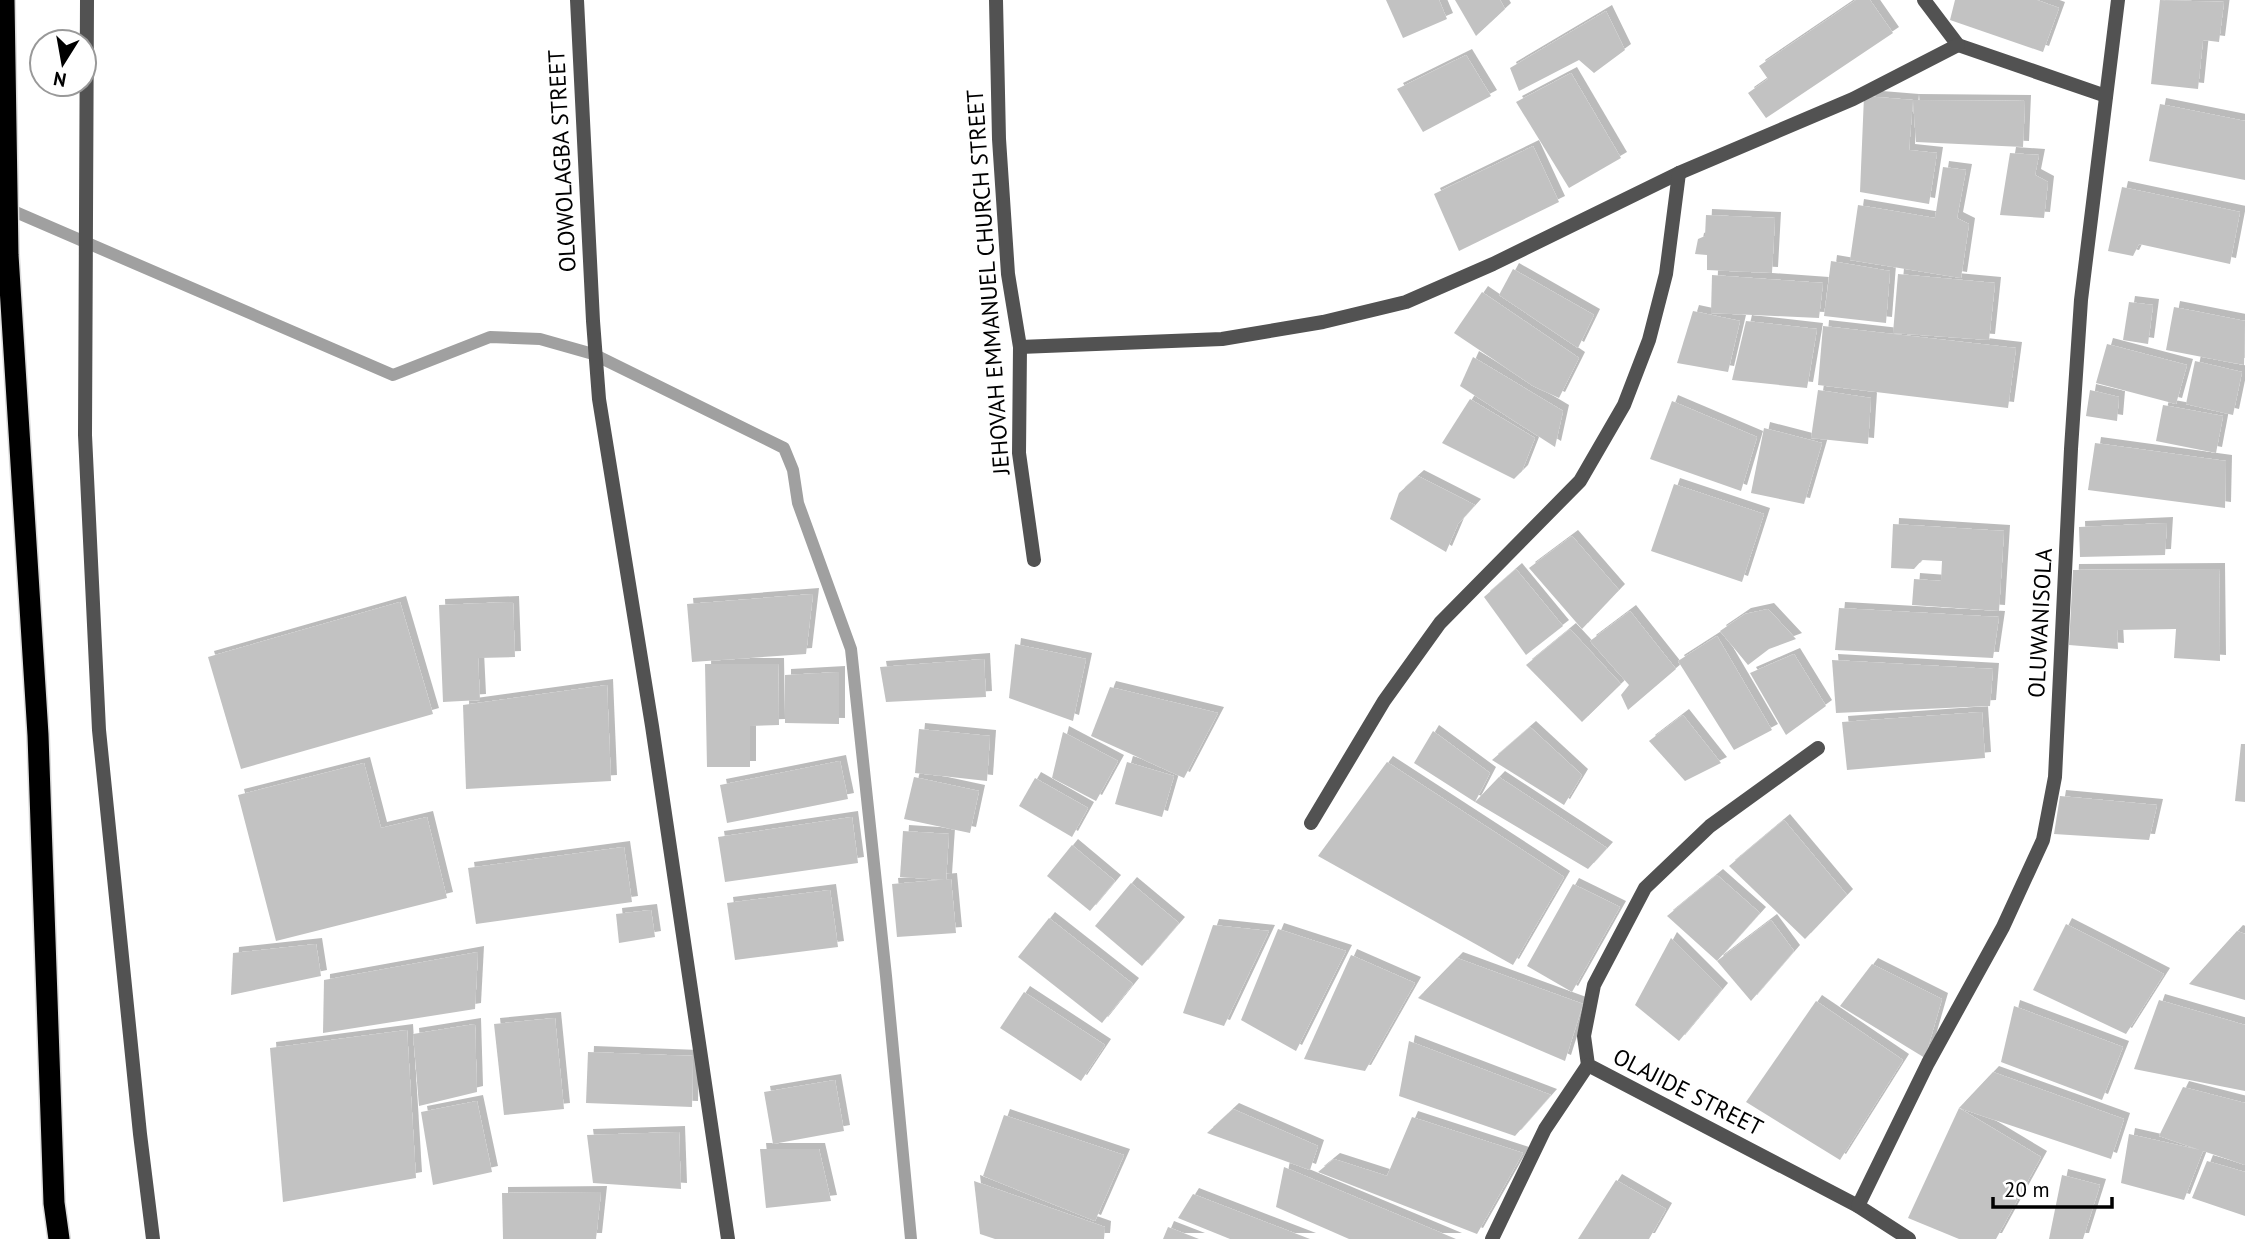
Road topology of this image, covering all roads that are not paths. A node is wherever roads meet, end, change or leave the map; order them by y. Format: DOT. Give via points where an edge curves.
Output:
graph roads {
  1 [pos="4,0"];
  2 [pos="87,0"];
  3 [pos="577,0"];
  4 [pos="996,0"];
  5 [pos="1924,0"];
  6 [pos="2118,0"];
  7 [pos="1958,44"];
  8 [pos="2106,96"];
  9 [pos="1679,173"];
  10 [pos="1020,347"];
  11 [pos="1034,560"];
  12 [pos="1818,748"];
  13 [pos="1311,823"];
  14 [pos="1588,1065"];
  15 [pos="1858,1206"];
  16 [pos="59,1239"];
  17 [pos="153,1239"];
  18 [pos="728,1239"];
  19 [pos="1492,1239"];
  20 [pos="1909,1239"];
  1 -- 16 [label="highway" via="8,255 37,722"];
  2 -- 17 [label="street" via="85,435 99,730"];
  3 -- 18 [label="street, OLOWOLAGBA STREET" via="599,399"];
  4 -- 10 [label="street, JEHOVAH EMMANUEL CHURCH STREET" via="1008,274"];
  5 -- 7 [label="street"];
  6 -- 8 [label="street, OLUWANISOLA"];
  7 -- 8 [label="street"];
  7 -- 9 [label="street" via="1853,99"];
  8 -- 15 [label="street, OLUWANISOLA" via="2081,300 2055,777 2043,840 2003,927 1928,1063"];
  9 -- 10 [label="street" via="1406,302 1222,339"];
  9 -- 13 [label="street" via="1665,274 1624,405 1580,481 1440,623 1384,701"];
  10 -- 11 [label="street, JEHOVAH EMMANUEL CHURCH STREET" via="1019,453"];
  12 -- 14 [label="street, OLAJIDE STREET" via="1710,826 1645,888 1594,985 1584,1036"];
  14 -- 15 [label="street, OLAJIDE STREET"];
  14 -- 19 [label="street" via="1545,1129"];
  15 -- 20 [label="street, OLAJIDE STREET"];
}
